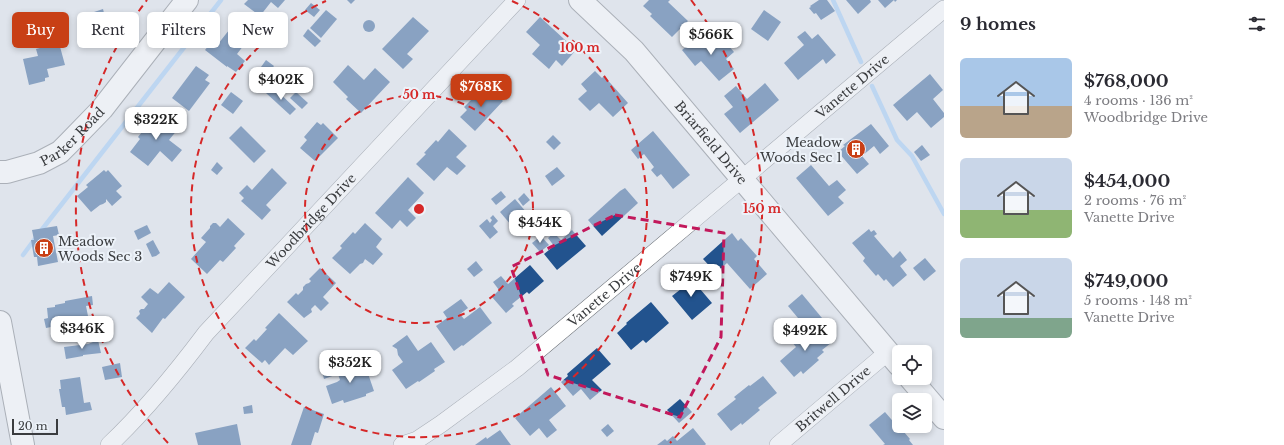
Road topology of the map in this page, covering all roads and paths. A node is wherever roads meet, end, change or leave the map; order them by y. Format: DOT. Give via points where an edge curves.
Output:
graph roads {
  1 [pos="187,0"];
  2 [pos="517,0"];
  3 [pos="580,0"];
  4 [pos="944,9"];
  5 [pos="0,172"];
  6 [pos="742,179"];
  7 [pos="0,322"];
  8 [pos="892,356"];
  9 [pos="892,360"];
  10 [pos="916,385"];
  11 [pos="944,418"];
  12 [pos="23,445"];
  13 [pos="108,445"];
  14 [pos="402,445"];
  15 [pos="778,445"];
  1 -- 5 [label="street, Parker Road" via="102,109 60,152 39,163"];
  2 -- 13 [label="street, Woodbridge Drive" via="211,327 167,384"];
  3 -- 6 [label="street, Briarfield Drive" via="634,51"];
  4 -- 6 [label="street, Vanette Drive"];
  6 -- 8 [label="street, Briarfield Drive"];
  6 -- 14 [label="street, Vanette Drive" via="517,368 442,424 417,440"];
  7 -- 12 [label="street"];
  9 -- 15 [label="street, Britwell Drive"];
  10 -- 11 [label="street"];
}
